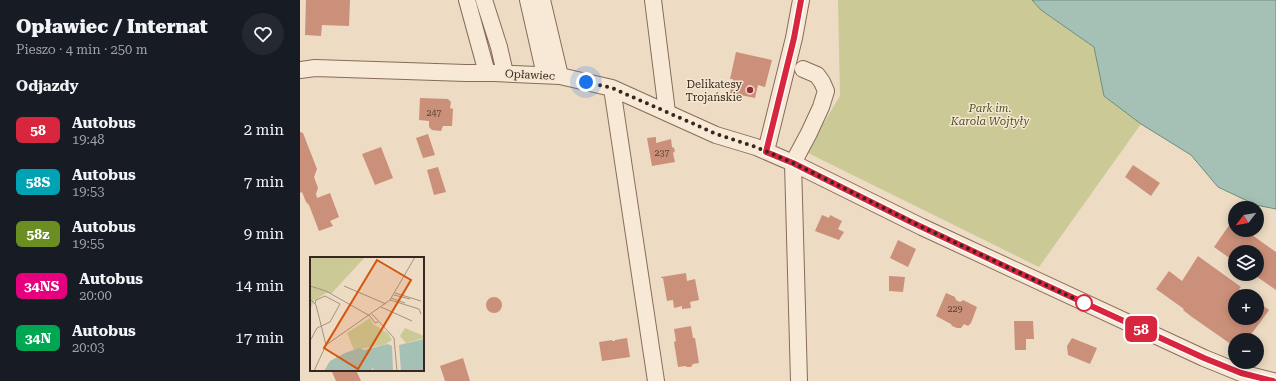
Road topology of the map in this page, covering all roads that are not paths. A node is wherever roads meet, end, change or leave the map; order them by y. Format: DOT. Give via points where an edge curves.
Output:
graph roads {
  1 [pos="467,0"];
  2 [pos="484,0"];
  3 [pos="528,0"];
  4 [pos="542,0"];
  5 [pos="653,0"];
  6 [pos="801,0"];
  7 [pos="803,69"];
  8 [pos="300,70"];
  9 [pos="487,73"];
  10 [pos="505,73"];
  11 [pos="552,75"];
  12 [pos="612,88"];
  13 [pos="667,112"];
  14 [pos="766,152"];
  15 [pos="793,163"];
  16 [pos="1237,377"];
  17 [pos="656,381"];
  18 [pos="799,381"];
  19 [pos="1273,381"];
  1 -- 9 [label="street"];
  2 -- 10 [label="street"];
  3 -- 11 [label="street"];
  4 -- 11 [label="street"];
  5 -- 13 [label="street"];
  6 -- 14 [label="street"];
  7 -- 15 [label="street" via="816,75 826,91 812,127"];
  8 -- 9 [label="street, Opławiec" via="315,68"];
  9 -- 10 [label="street, Opławiec"];
  10 -- 11 [label="street, Opławiec"];
  11 -- 12 [label="street, Opławiec"];
  12 -- 13 [label="street, Opławiec"];
  12 -- 17 [label="street"];
  13 -- 14 [label="street, Opławiec" via="716,134"];
  14 -- 15 [label="street, Opławiec"];
  15 -- 16 [label="street, Opławiec" via="909,221 1204,358"];
  15 -- 18 [label="street"];
  16 -- 19 [label="street, Opławiec"];
}
